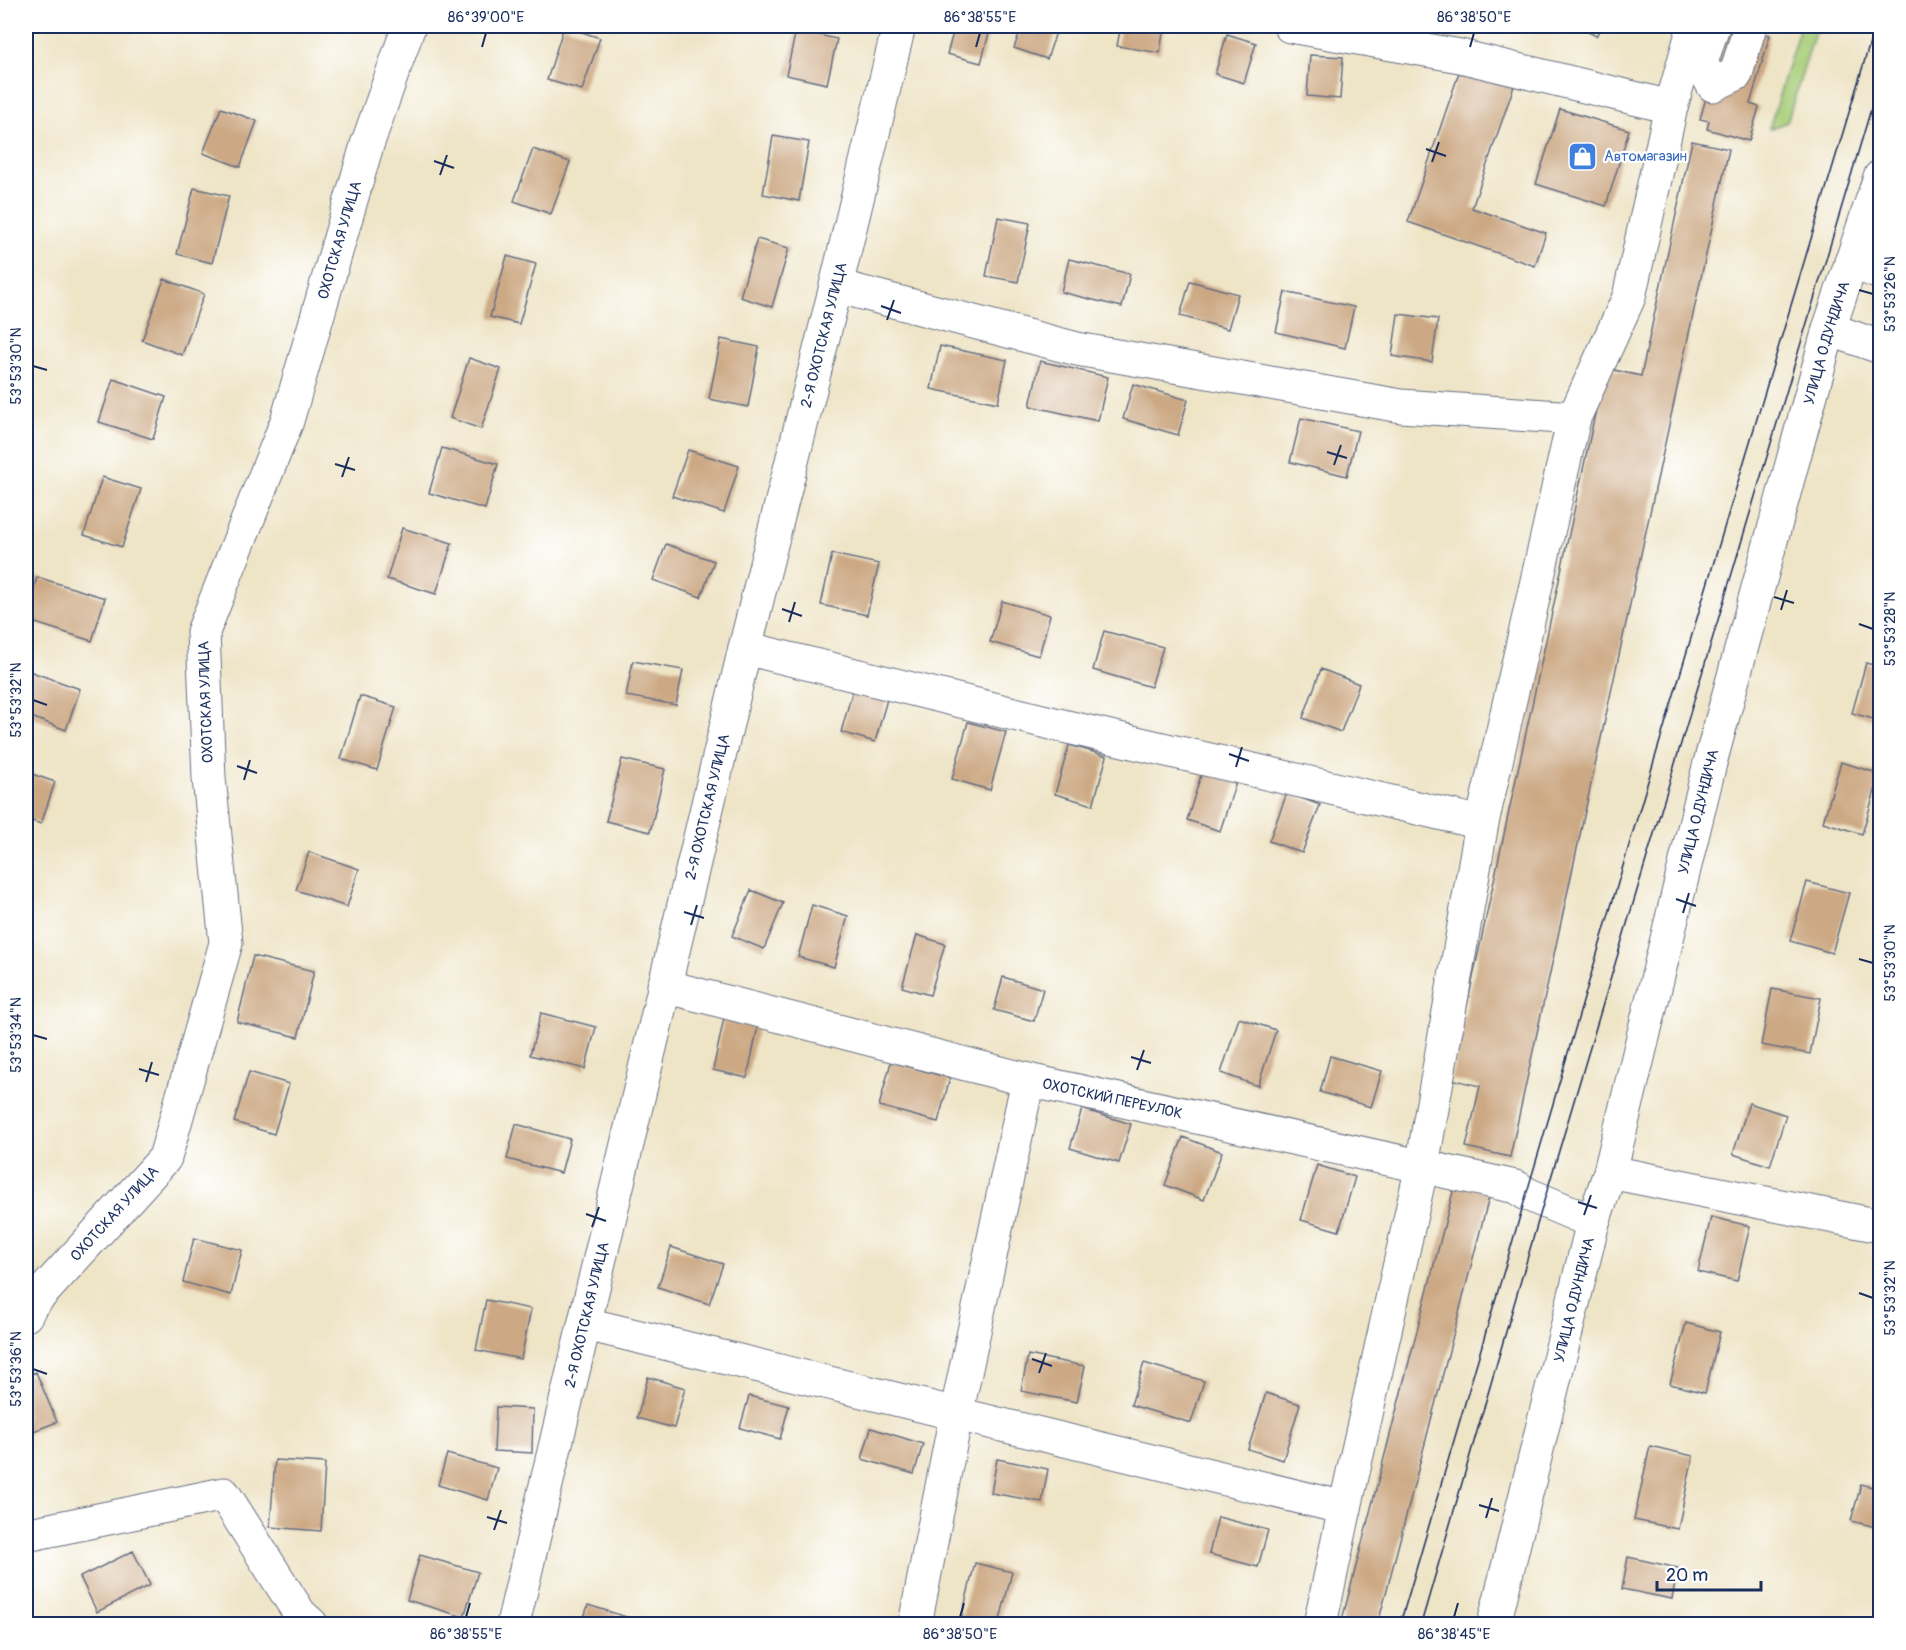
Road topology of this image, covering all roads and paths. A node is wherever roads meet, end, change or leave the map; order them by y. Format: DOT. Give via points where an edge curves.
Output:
graph roads {
  1 [pos="409,26"];
  2 [pos="899,26"];
  3 [pos="1290,26"];
  4 [pos="1695,26"];
  5 [pos="1713,26"];
  6 [pos="1750,26"];
  7 [pos="1694,88"];
  8 [pos="1881,177"];
  9 [pos="1866,268"];
  10 [pos="836,286"];
  11 [pos="1829,328"];
  12 [pos="1881,347"];
  13 [pos="1574,418"];
  14 [pos="745,648"];
  15 [pos="1482,823"];
  16 [pos="664,986"];
  17 [pos="1028,1080"];
  18 [pos="1422,1166"];
  19 [pos="1610,1172"];
  20 [pos="1593,1222"];
  21 [pos="1881,1226"];
  22 [pos="26,1315"];
  23 [pos="586,1324"];
  24 [pos="956,1415"];
  25 [pos="1345,1508"];
  26 [pos="26,1535"];
  27 [pos="311,1624"];
  28 [pos="513,1624"];
  29 [pos="915,1624"];
  30 [pos="1320,1624"];
  31 [pos="1494,1624"];
  1 -- 22 [label="street, ОХОТСКАЯ УЛИЦА" via="367,145 287,420 203,632 209,778 226,943 165,1158"];
  2 -- 10 [label="street, 2-Я ОХОТСКАЯ УЛИЦА"];
  3 -- 7 [label="street" via="1460,56"];
  4 -- 7 [label="street"];
  5 -- 7 [label="street"];
  6 -- 7 [label="street" via="1736,74"];
  7 -- 13 [label="street" via="1629,297"];
  8 -- 9 [label="street, УЛИЦА О.ДУНДИЧА"];
  9 -- 11 [label="street, УЛИЦА О.ДУНДИЧА"];
  10 -- 13 [label="street" via="1077,349 1401,406"];
  10 -- 14 [label="street, 2-Я ОХОТСКАЯ УЛИЦА"];
  11 -- 12 [label="street"];
  11 -- 19 [label="street, УЛИЦА О.ДУНДИЧА" via="1710,763"];
  13 -- 15 [label="street"];
  14 -- 15 [label="street"];
  14 -- 16 [label="street, 2-Я ОХОТСКАЯ УЛИЦА"];
  15 -- 18 [label="street"];
  16 -- 17 [label="street"];
  16 -- 23 [label="street, 2-Я ОХОТСКАЯ УЛИЦА"];
  17 -- 18 [label="street, ОХОТСКИЙ ПЕРЕУЛОК"];
  17 -- 24 [label="street, ОХОТСКИЙ ПЕРЕУЛОК"];
  18 -- 20 [label="street, ОХОТСКИЙ ПЕРЕУЛОК" via="1516,1187"];
  18 -- 25 [label="street"];
  19 -- 20 [label="street, УЛИЦА О.ДУНДИЧА"];
  19 -- 21 [label="street"];
  20 -- 31 [label="street, УЛИЦА О.ДУНДИЧА"];
  23 -- 24 [label="street"];
  23 -- 28 [label="street, 2-Я ОХОТСКАЯ УЛИЦА"];
  24 -- 25 [label="street"];
  24 -- 29 [label="street, ОХОТСКИЙ ПЕРЕУЛОК"];
  25 -- 30 [label="street"];
  26 -- 27 [label="street" via="224,1494 300,1614"];
}
